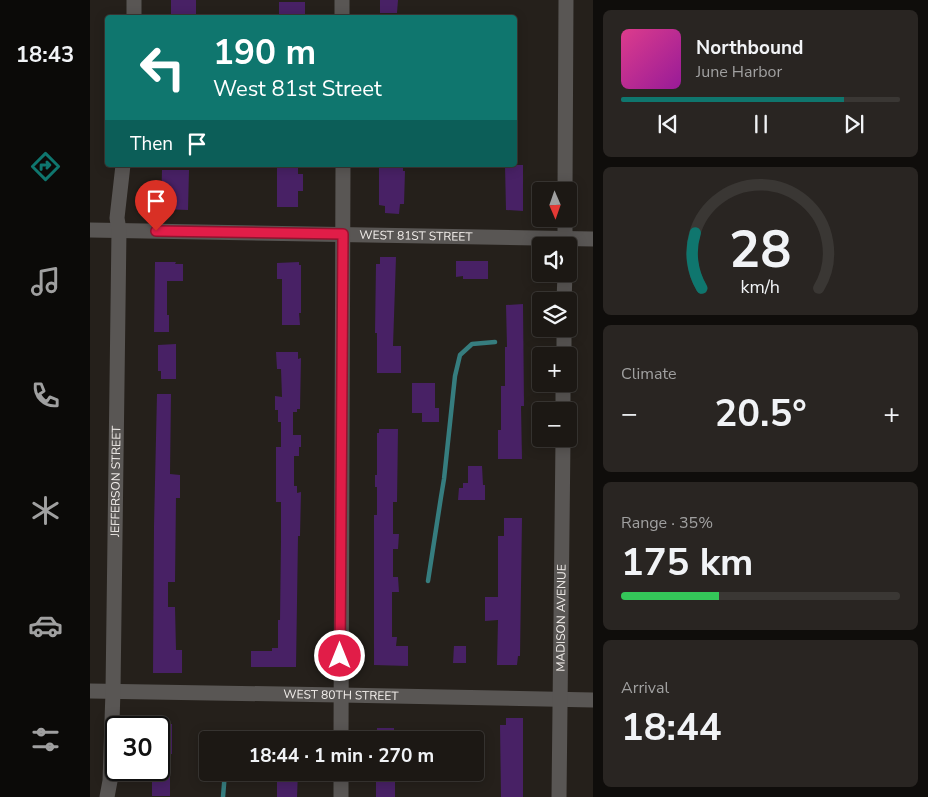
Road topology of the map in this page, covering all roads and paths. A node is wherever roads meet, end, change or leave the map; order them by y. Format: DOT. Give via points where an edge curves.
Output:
graph roads {
  1 [pos="134,0"];
  2 [pos="342,0"];
  3 [pos="566,0"];
  4 [pos="134,15"];
  5 [pos="342,15"];
  6 [pos="123,167"];
  7 [pos="342,167"];
  8 [pos="565,182"];
  9 [pos="90,230"];
  10 [pos="119,230"];
  11 [pos="343,234"];
  12 [pos="593,239"];
  13 [pos="532,241"];
  14 [pos="577,241"];
  15 [pos="563,447"];
  16 [pos="90,691"];
  17 [pos="113,691"];
  18 [pos="340,695"];
  19 [pos="560,699"];
  20 [pos="593,700"];
  21 [pos="340,731"];
  22 [pos="341,781"];
  23 [pos="107,797"];
  24 [pos="341,797"];
  25 [pos="559,797"];
  1 -- 4 [label="street"];
  2 -- 5 [label="street"];
  3 -- 8 [label="street"];
  6 -- 10 [label="street, JEFFERSON STREET" via="117,218"];
  7 -- 11 [label="street"];
  9 -- 10 [label="street, WEST 81ST STREET"];
  10 -- 11 [label="street, WEST 81ST STREET"];
  10 -- 17 [label="street, JEFFERSON STREET"];
  11 -- 13 [label="street, WEST 81ST STREET"];
  11 -- 18 [label="street"];
  12 -- 14 [label="street, WEST 81ST STREET"];
  15 -- 19 [label="street, MADISON AVENUE"];
  16 -- 17 [label="street, WEST 80TH STREET"];
  17 -- 18 [label="street, WEST 80TH STREET"];
  17 -- 23 [label="street, JEFFERSON STREET"];
  18 -- 19 [label="street, WEST 80TH STREET"];
  18 -- 21 [label="street"];
  19 -- 20 [label="street, WEST 80TH STREET"];
  19 -- 25 [label="street, MADISON AVENUE"];
  22 -- 24 [label="street"];
}
